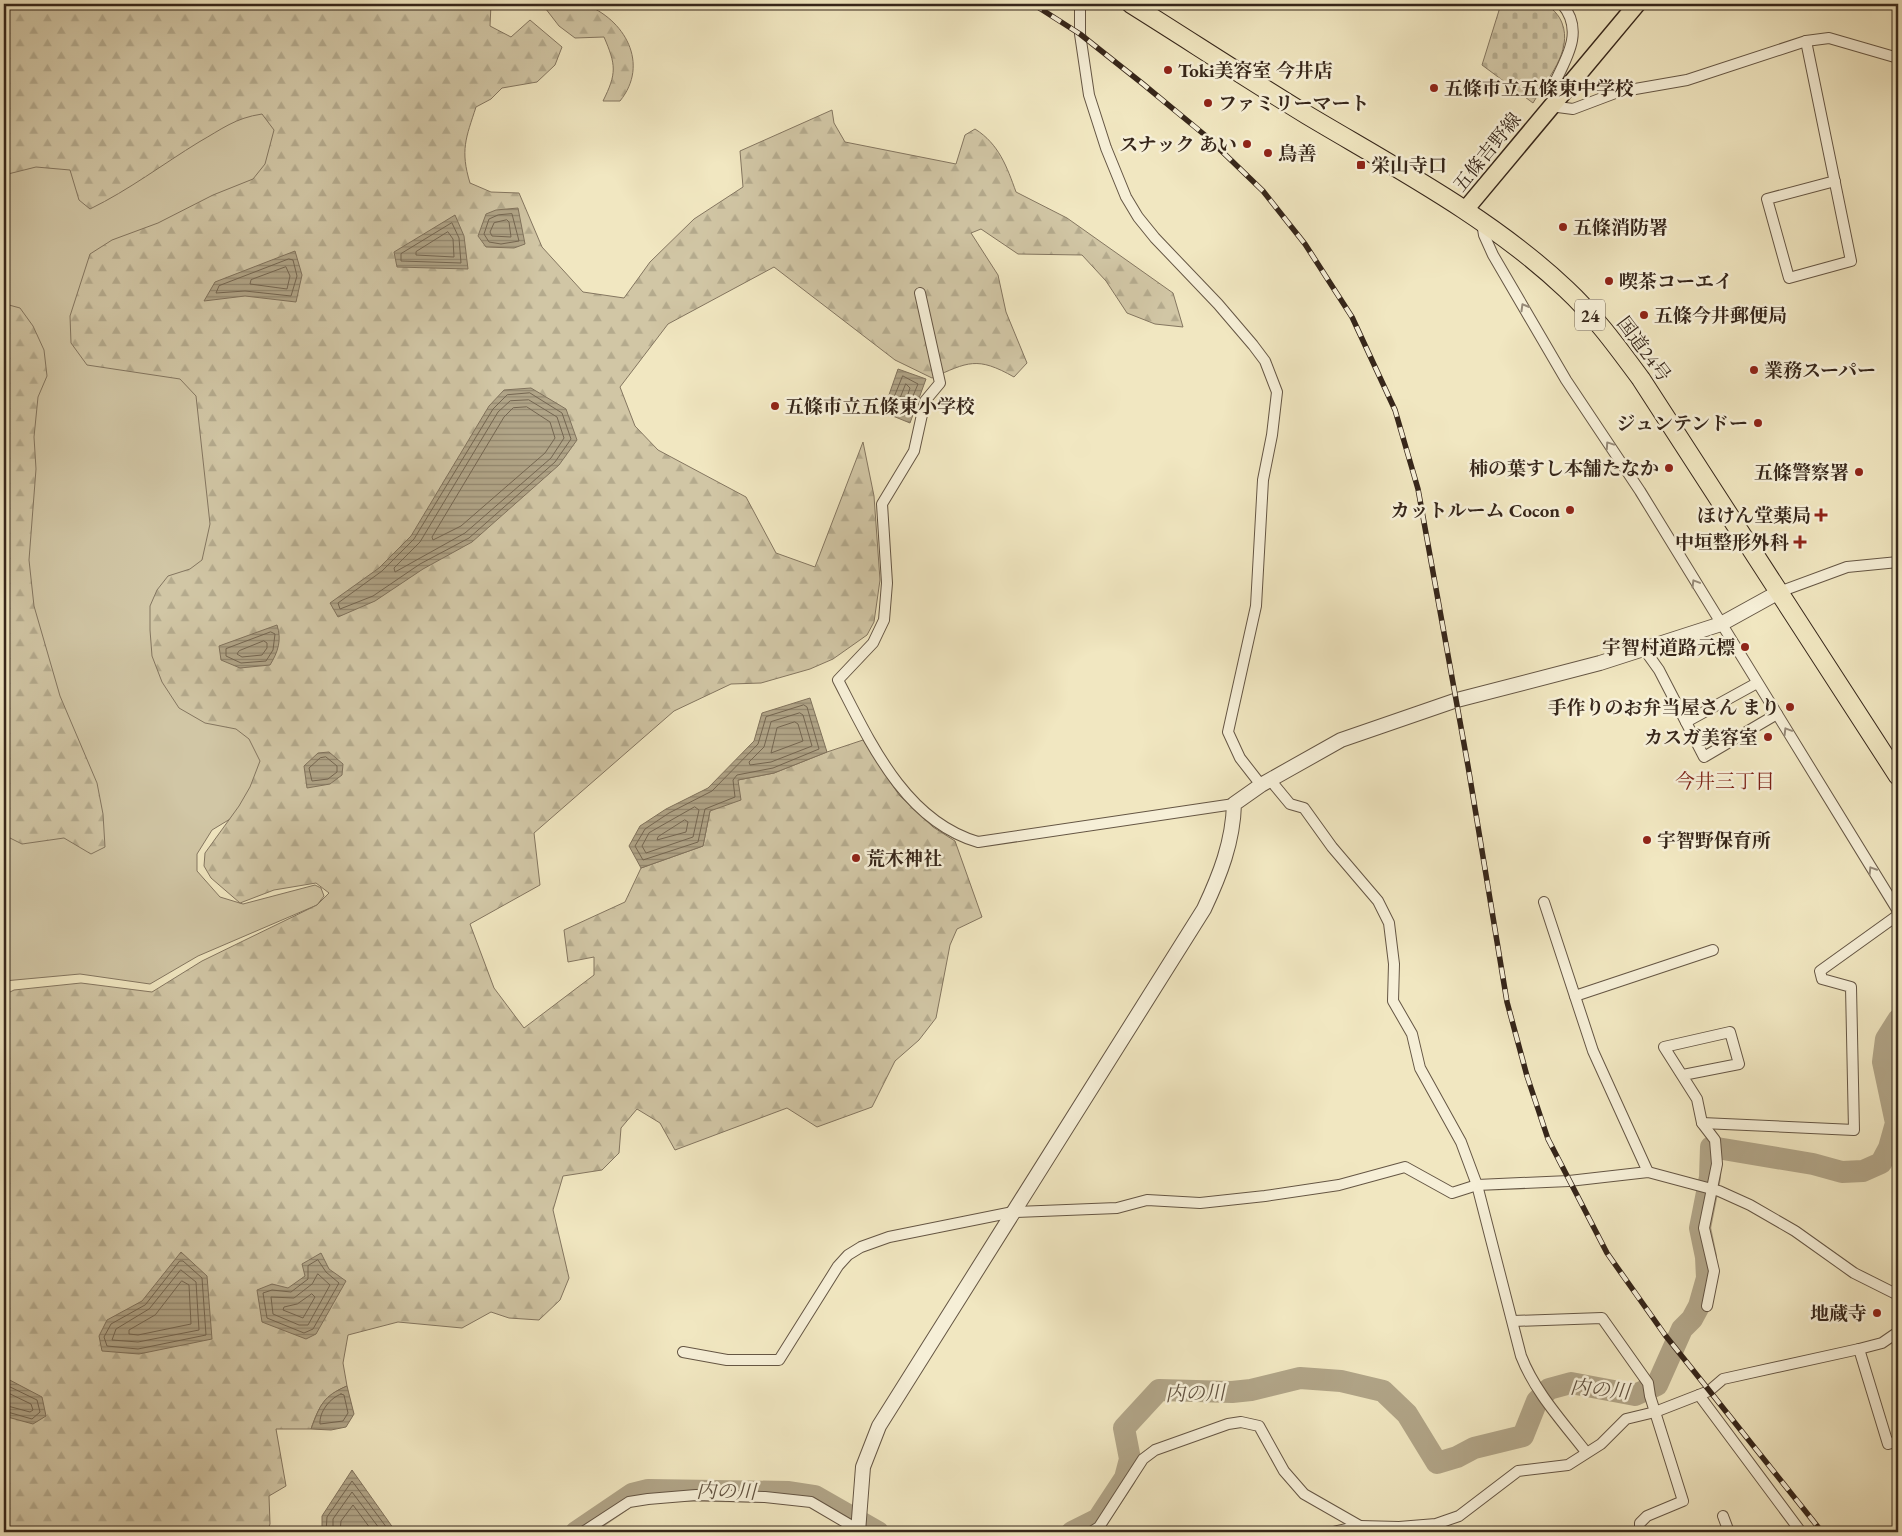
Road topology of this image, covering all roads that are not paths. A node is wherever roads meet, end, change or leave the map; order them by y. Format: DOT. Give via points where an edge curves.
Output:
graph roads {
  1 [pos="1080,4"];
  2 [pos="1131,4"];
  3 [pos="1562,4"];
  4 [pos="1637,4"];
  5 [pos="1806,41"];
  6 [pos="1898,58"];
  7 [pos="1554,101"];
  8 [pos="1835,181"];
  9 [pos="1465,210"];
  10 [pos="1482,223"];
  11 [pos="920,293"];
  12 [pos="1898,562"];
  13 [pos="1779,592"];
  14 [pos="1721,624"];
  15 [pos="1644,649"];
  16 [pos="1758,682"];
  17 [pos="1777,714"];
  18 [pos="1686,722"];
  19 [pos="1898,776"];
  20 [pos="1266,783"];
  21 [pos="1234,804"];
  22 [pos="1544,902"];
  23 [pos="1898,911"];
  24 [pos="1898,915"];
  25 [pos="1713,950"];
  26 [pos="1575,996"];
  27 [pos="1682,1075"];
  28 [pos="1702,1123"];
  29 [pos="1648,1172"];
  30 [pos="1477,1185"];
  31 [pos="1712,1190"];
  32 [pos="1013,1212"];
  33 [pos="1898,1295"];
  34 [pos="1707,1306"];
  35 [pos="1513,1321"];
  36 [pos="1898,1332"];
  37 [pos="1859,1350"];
  38 [pos="684,1352"];
  39 [pos="1699,1395"];
  40 [pos="1655,1412"];
  41 [pos="1898,1441"];
  42 [pos="1586,1452"];
  43 [pos="1723,1516"];
  44 [pos="1360,1526"];
  45 [pos="858,1530"];
  46 [pos="583,1532"];
  47 [pos="1091,1532"];
  48 [pos="1333,1532"];
  49 [pos="1640,1532"];
  50 [pos="1729,1532"];
  51 [pos="1801,1532"];
  1 -- 20 [label="street" via="1080,34 1088,95 1126,197 1155,238 1257,350 1277,392 1263,480 1256,606 1228,732 1240,758"];
  2 -- 9 [label="highway, 国道24号 / 24"];
  3 -- 7 [label="street" via="1571,17 1574,35 1570,52 1553,86"];
  4 -- 7 [label="main road, 五條吉野線"];
  5 -- 6 [label="street" via="1841,40"];
  5 -- 7 [label="street" via="1687,80 1618,92 1573,109"];
  5 -- 8 [label="street"];
  7 -- 9 [label="main road, 五條吉野線"];
  8 -- 8 [label="street" via="1851,261 1789,278 1767,199"];
  9 -- 10 [label="highway, 国道24号 / 24"];
  10 -- 13 [label="highway, 国道24号 / 24" via="1566,289 1606,332 1641,379"];
  14 -- 10 [label="street, one-way" via="1640,491 1566,380 1493,255"];
  11 -- 21 [label="street" via="940,384 925,402 914,451 882,504 887,583 884,620 873,643 838,680 868,737 902,790 919,808 960,837 978,842"];
  12 -- 13 [label="street" via="1847,567"];
  13 -- 14 [label="street"];
  13 -- 19 [label="highway, 国道24号 / 24"];
  14 -- 15 [label="street"];
  14 -- 16 [label="street"];
  15 -- 18 [label="street"];
  15 -- 20 [label="street" via="1457,700 1341,740"];
  16 -- 17 [label="street"];
  16 -- 18 [label="street"];
  17 -- 18 [label="street" via="1704,758"];
  23 -- 17 [label="street, one-way"];
  20 -- 21 [label="street"];
  20 -- 30 [label="street" via="1290,804 1304,808 1378,901 1389,923 1394,964 1393,1001 1412,1034 1420,1068 1461,1142"];
  21 -- 32 [label="street" via="1234,827 1222,870 1204,909"];
  22 -- 26 [label="street"];
  24 -- 28 [label="street" via="1820,971 1822,979 1851,987 1854,1130"];
  25 -- 26 [label="street"];
  26 -- 29 [label="street" via="1593,1051"];
  27 -- 27 [label="street" via="1739,1064 1730,1032 1664,1046"];
  27 -- 28 [label="street" via="1698,1099"];
  28 -- 31 [label="street" via="1715,1140 1717,1164"];
  29 -- 30 [label="street"];
  29 -- 31 [label="street"];
  30 -- 32 [label="street" via="1452,1193 1405,1167 1340,1185 1265,1196 1200,1203 1147,1200 1117,1208"];
  30 -- 35 [label="street"];
  31 -- 33 [label="street" via="1795,1231 1854,1273"];
  31 -- 34 [label="street" via="1704,1228 1714,1271"];
  32 -- 38 [label="street" via="888,1237 848,1255 780,1360 727,1360"];
  32 -- 45 [label="street" via="879,1426 863,1467"];
  35 -- 40 [label="street" via="1602,1318 1648,1383"];
  35 -- 42 [label="street" via="1529,1376"];
  36 -- 37 [label="street"];
  37 -- 39 [label="street" via="1723,1379"];
  37 -- 41 [label="street" via="1888,1444"];
  39 -- 40 [label="street"];
  39 -- 51 [label="street"];
  40 -- 42 [label="street" via="1626,1419 1601,1444"];
  40 -- 49 [label="street" via="1683,1501 1647,1516 1640,1523"];
  42 -- 44 [label="street" via="1568,1465 1518,1471 1459,1516 1436,1524"];
  43 -- 50 [label="street"];
  44 -- 47 [label="street" via="1304,1494 1284,1471 1259,1426 1241,1422 1210,1429 1155,1450 1143,1459 1099,1527"];
  44 -- 48 [label="street"];
  45 -- 46 [label="street" via="811,1502 696,1495 629,1502"];
}
